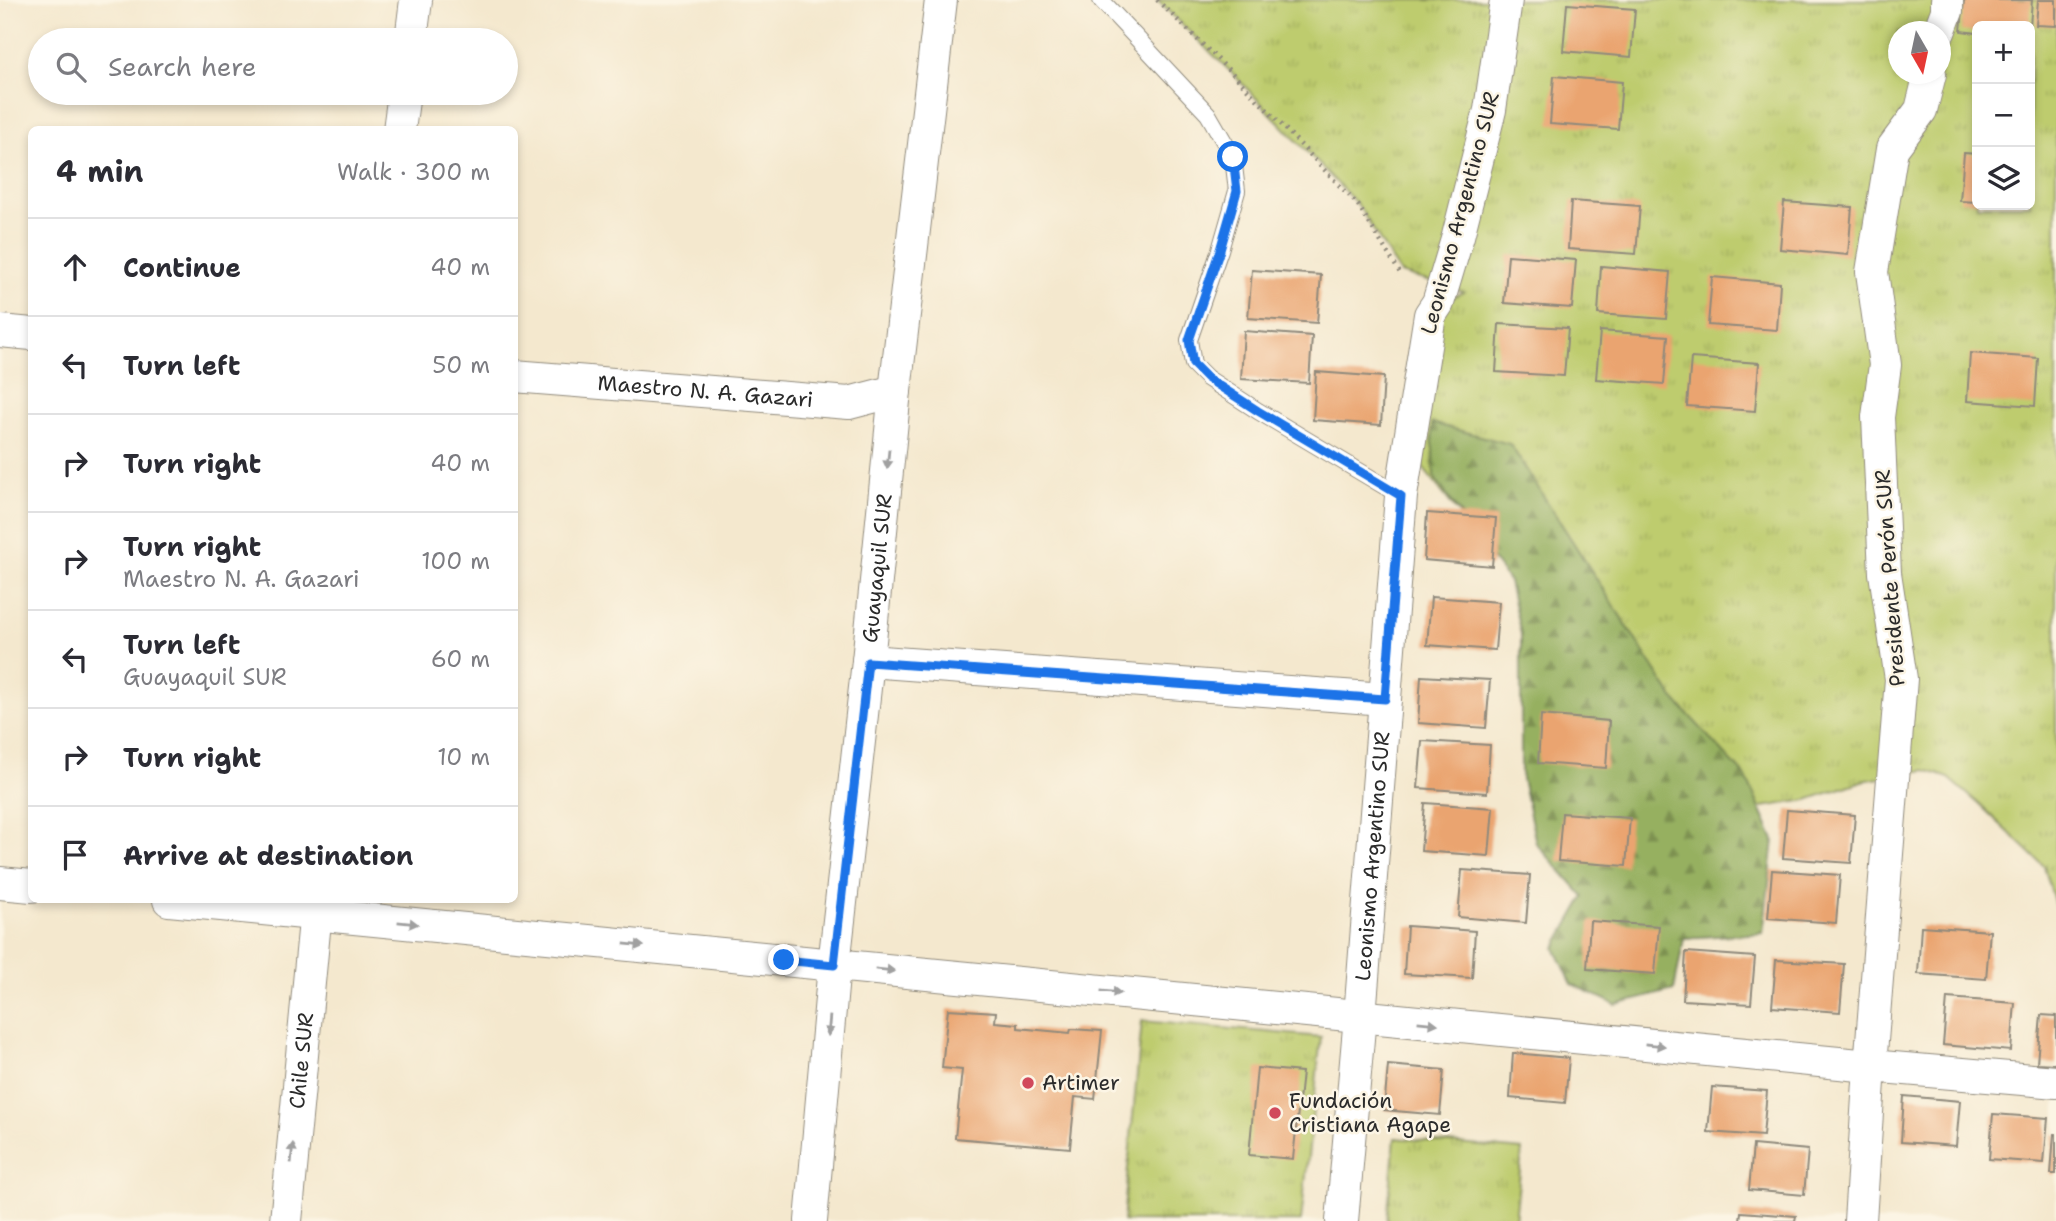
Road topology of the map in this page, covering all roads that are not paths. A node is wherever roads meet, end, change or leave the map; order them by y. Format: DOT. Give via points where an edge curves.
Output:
graph roads {
  1 [pos="416,0"];
  2 [pos="941,0"];
  3 [pos="1101,0"];
  4 [pos="1506,0"];
  5 [pos="1947,0"];
  6 [pos="1943,21"];
  7 [pos="412,28"];
  8 [pos="1928,84"];
  9 [pos="402,105"];
  10 [pos="400,126"];
  11 [pos="0,331"];
  12 [pos="28,334"];
  13 [pos="518,376"];
  14 [pos="895,391"];
  15 [pos="1401,496"];
  16 [pos="868,662"];
  17 [pos="1385,699"];
  18 [pos="0,883"];
  19 [pos="28,886"];
  20 [pos="232,903"];
  21 [pos="316,907"];
  22 [pos="834,965"];
  23 [pos="1360,1016"];
  24 [pos="1870,1066"];
  25 [pos="2056,1082"];
  26 [pos="286,1221"];
  27 [pos="811,1221"];
  28 [pos="1342,1221"];
  29 [pos="1860,1221"];
  1 -- 7 [label="street"];
  2 -- 14 [label="street, Guayaquil SUR"];
  3 -- 15 [label="lane" via="1208,114 1233,157 1237,191 1189,340 1193,364 1258,411"];
  4 -- 15 [label="street, Leonismo Argentino SUR" via="1490,110 1458,236 1430,315"];
  5 -- 6 [label="street"];
  8 -- 24 [label="street, Presidente Perón SUR" via="1921,110 1892,149 1872,272 1885,365 1878,417 1885,573 1901,679"];
  9 -- 10 [label="street"];
  11 -- 12 [label="street"];
  13 -- 14 [label="street, Maestro N. A. Gazari" via="849,403"];
  14 -- 16 [label="street, Guayaquil SUR, one-way"];
  15 -- 17 [label="street, Leonismo Argentino SUR"];
  16 -- 17 [label="street"];
  16 -- 22 [label="street, Guayaquil SUR"];
  17 -- 23 [label="street, Leonismo Argentino SUR"];
  18 -- 19 [label="street"];
  20 -- 21 [label="street"];
  21 -- 22 [label="street, one-way"];
  26 -- 21 [label="street, Chile SUR, one-way"];
  22 -- 23 [label="street, one-way"];
  22 -- 27 [label="street, Guayaquil SUR, one-way"];
  23 -- 24 [label="street, one-way"];
  23 -- 28 [label="street, Leonismo Argentino SUR"];
  24 -- 25 [label="street"];
  24 -- 29 [label="street, Presidente Perón SUR"];
}
